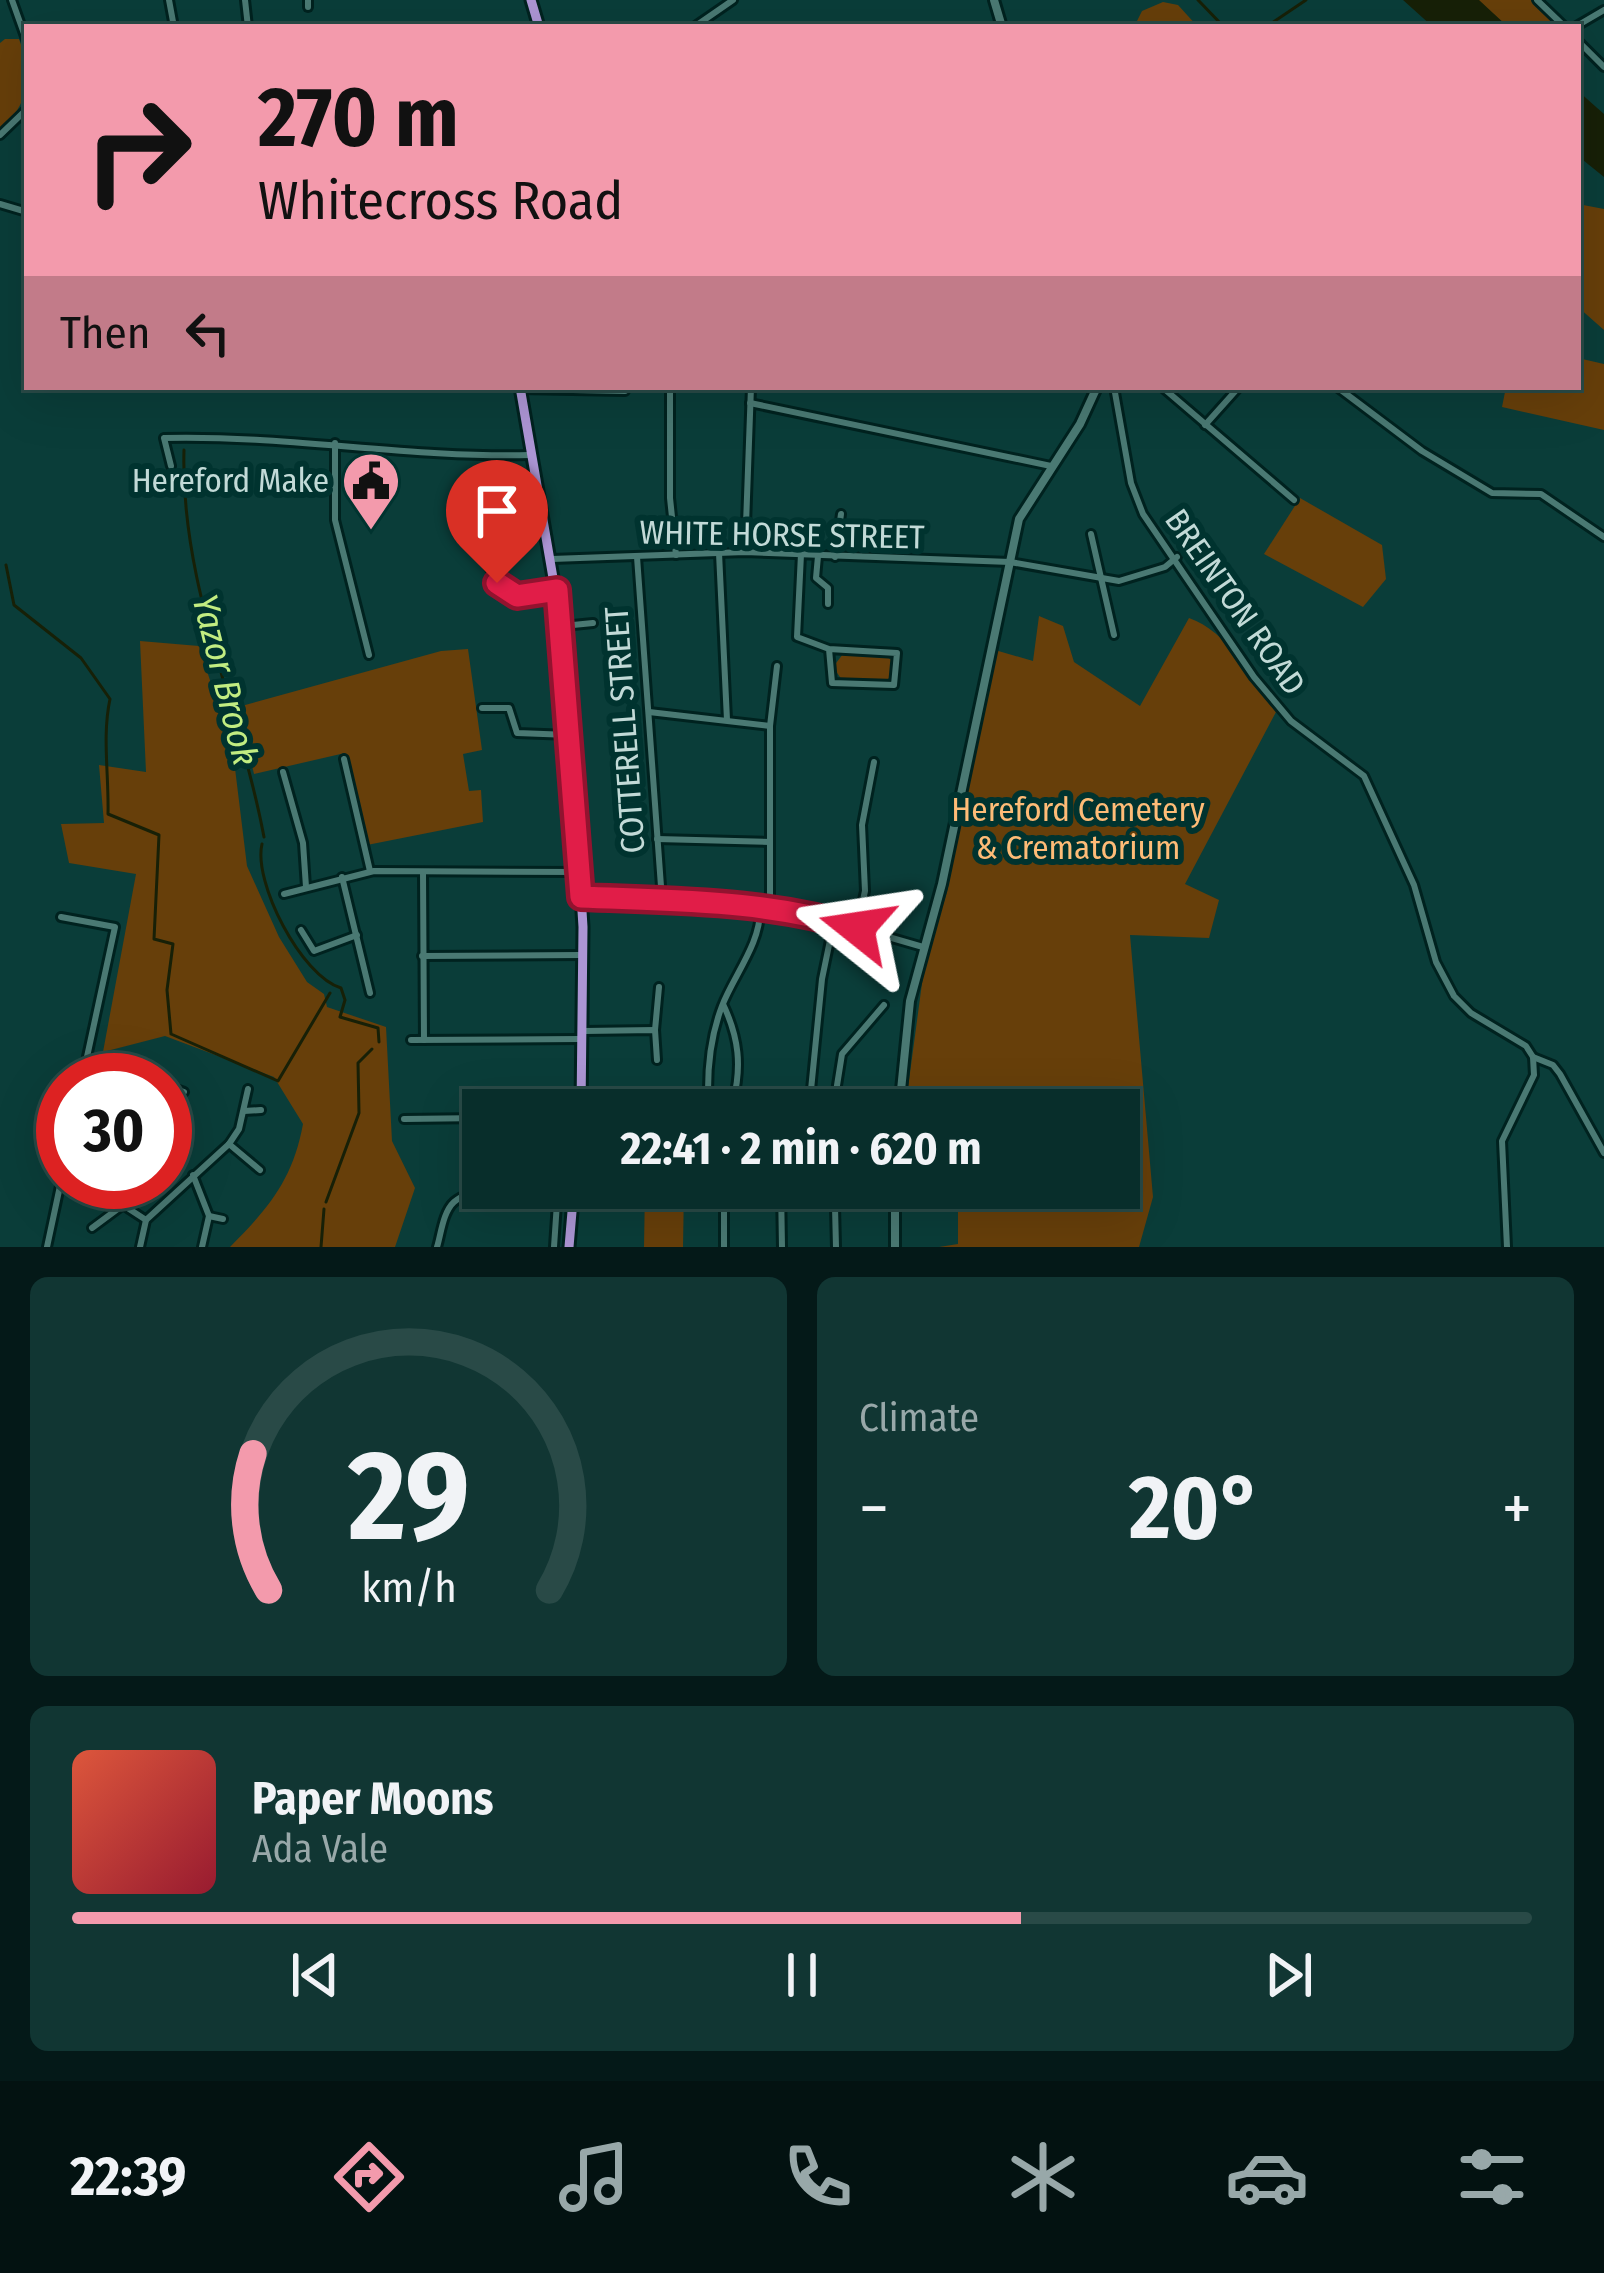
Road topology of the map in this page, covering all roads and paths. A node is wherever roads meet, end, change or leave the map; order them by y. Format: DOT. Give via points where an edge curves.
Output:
graph roads {
  1 [pos="23,0"];
  2 [pos="733,0"];
  3 [pos="994,0"];
  4 [pos="1537,0"];
  5 [pos="13,2"];
  6 [pos="698,24"];
  7 [pos="1002,24"];
  8 [pos="1562,24"];
  9 [pos="24,33"];
  10 [pos="1581,43"];
  11 [pos="1604,67"];
  12 [pos="24,112"];
  13 [pos="0,135"];
  14 [pos="520,390"];
  15 [pos="612,390"];
  16 [pos="670,390"];
  17 [pos="751,390"];
  18 [pos="1095,390"];
  19 [pos="1115,390"];
  20 [pos="1165,390"];
  21 [pos="1236,390"];
  22 [pos="1341,390"];
  23 [pos="625,391"];
  24 [pos="750,403"];
  25 [pos="1204,425"];
  26 [pos="335,443"];
  27 [pos="530,455"];
  28 [pos="171,466"];
  29 [pos="1051,466"];
  30 [pos="1294,500"];
  31 [pos="474,514"];
  32 [pos="841,514"];
  33 [pos="1091,534"];
  34 [pos="1604,537"];
  35 [pos="745,552"];
  36 [pos="719,553"];
  37 [pos="801,554"];
  38 [pos="676,556"];
  39 [pos="818,556"];
  40 [pos="637,557"];
  41 [pos="835,557"];
  42 [pos="1177,557"];
  43 [pos="552,559"];
  44 [pos="1010,562"];
  45 [pos="1102,581"];
  46 [pos="557,590"];
  47 [pos="828,604"];
  48 [pos="593,623"];
  49 [pos="562,626"];
  50 [pos="1114,635"];
  51 [pos="830,649"];
  52 [pos="369,655"];
  53 [pos="777,666"];
  54 [pos="482,708"];
  55 [pos="648,712"];
  56 [pos="727,720"];
  57 [pos="770,726"];
  58 [pos="570,735"];
  59 [pos="344,759"];
  60 [pos="874,762"];
  61 [pos="284,772"];
  62 [pos="657,839"];
  63 [pos="770,842"];
  64 [pos="372,871"];
  65 [pos="423,872"];
  66 [pos="579,872"];
  67 [pos="342,878"];
  68 [pos="306,887"];
  69 [pos="284,894"];
  70 [pos="581,897"];
  71 [pos="662,900"];
  72 [pos="760,909"];
  73 [pos="770,910"];
  74 [pos="61,917"];
  75 [pos="834,921"];
  76 [pos="857,928"];
  77 [pos="301,930"];
  78 [pos="357,934"];
  79 [pos="923,947"];
  80 [pos="584,955"];
  81 [pos="422,956"];
  82 [pos="658,988"];
  83 [pos="370,993"];
  84 [pos="723,1004"];
  85 [pos="884,1005"];
  86 [pos="655,1030"];
  87 [pos="584,1035"];
  88 [pos="411,1040"];
  89 [pos="424,1040"];
  90 [pos="88,1053"];
  91 [pos="1533,1058"];
  92 [pos="657,1060"];
  93 [pos="248,1089"];
  94 [pos="581,1089"];
  95 [pos="812,1089"];
  96 [pos="836,1089"];
  97 [pos="901,1089"];
  98 [pos="261,1110"];
  99 [pos="244,1111"];
  100 [pos="462,1118"];
  101 [pos="404,1119"];
  102 [pos="229,1144"];
  103 [pos="1604,1153"];
  104 [pos="260,1156"];
  105 [pos="194,1175"];
  106 [pos="462,1198"];
  107 [pos="55,1209"];
  108 [pos="92,1209"];
  109 [pos="114,1209"];
  110 [pos="130,1209"];
  111 [pos="556,1209"];
  112 [pos="572,1209"];
  113 [pos="724,1209"];
  114 [pos="781,1209"];
  115 [pos="835,1209"];
  116 [pos="895,1209"];
  117 [pos="209,1216"];
  118 [pos="99,1217"];
  119 [pos="223,1219"];
  120 [pos="146,1220"];
  121 [pos="92,1228"];
  122 [pos="554,1237"];
  123 [pos="570,1243"];
  124 [pos="47,1247"];
  125 [pos="140,1247"];
  126 [pos="202,1247"];
  127 [pos="437,1247"];
  128 [pos="554,1247"];
  129 [pos="724,1247"];
  130 [pos="782,1247"];
  131 [pos="836,1247"];
  132 [pos="895,1247"];
  133 [pos="1507,1247"];
  1 -- 5 [label="street"];
  2 -- 6 [label="street"];
  3 -- 7 [label="street"];
  4 -- 8 [label="street"];
  5 -- 9 [label="street"];
  10 -- 11 [label="street"];
  12 -- 13 [label="street"];
  14 -- 27 [label="highway"];
  15 -- 23 [label="street"];
  16 -- 38 [label="street"];
  17 -- 24 [label="street"];
  18 -- 29 [label="street"];
  19 -- 42 [label="street, BREINTON ROAD" via="1135,497"];
  20 -- 25 [label="street"];
  21 -- 25 [label="street"];
  22 -- 34 [label="street" via="1492,493 1541,494"];
  24 -- 29 [label="street"];
  24 -- 35 [label="street"];
  25 -- 30 [label="street"];
  26 -- 27 [label="street"];
  26 -- 28 [label="street" via="164,438"];
  26 -- 52 [label="street" via="335,520"];
  27 -- 43 [label="highway"];
  29 -- 44 [label="street" via="1025,506"];
  31 -- 46 [label="street" via="486,563 506,593"];
  32 -- 41 [label="street"];
  33 -- 45 [label="street"];
  35 -- 36 [label="street, WHITE HORSE STREET"];
  35 -- 37 [label="street, WHITE HORSE STREET"];
  36 -- 38 [label="street, WHITE HORSE STREET"];
  36 -- 56 [label="street"];
  37 -- 39 [label="street, WHITE HORSE STREET"];
  37 -- 51 [label="street" via="797,637"];
  38 -- 40 [label="street, WHITE HORSE STREET"];
  39 -- 41 [label="street, WHITE HORSE STREET"];
  39 -- 47 [label="street" via="816,578 828,588"];
  40 -- 43 [label="street, WHITE HORSE STREET"];
  40 -- 55 [label="street, COTTERELL STREET"];
  41 -- 44 [label="street, WHITE HORSE STREET"];
  42 -- 45 [label="street" via="1140,576"];
  42 -- 91 [label="street, BREINTON ROAD" via="1291,721 1364,776 1454,996"];
  43 -- 46 [label="highway"];
  44 -- 45 [label="street, WHITE HORSE STREET"];
  44 -- 79 [label="street"];
  45 -- 50 [label="street"];
  46 -- 49 [label="highway"];
  48 -- 49 [label="street"];
  49 -- 58 [label="highway"];
  51 -- 51 [label="street" via="897,652 894,685 832,683"];
  53 -- 57 [label="street"];
  54 -- 58 [label="street" via="509,708 518,733"];
  55 -- 56 [label="street"];
  55 -- 62 [label="street, COTTERELL STREET"];
  56 -- 57 [label="street"];
  57 -- 63 [label="street"];
  58 -- 66 [label="highway"];
  59 -- 64 [label="street"];
  60 -- 76 [label="street"];
  61 -- 68 [label="street"];
  62 -- 63 [label="street"];
  62 -- 71 [label="street, COTTERELL STREET"];
  63 -- 73 [label="street"];
  64 -- 65 [label="street"];
  64 -- 67 [label="street"];
  65 -- 66 [label="street"];
  65 -- 81 [label="street"];
  66 -- 70 [label="highway"];
  67 -- 68 [label="street"];
  67 -- 78 [label="street"];
  68 -- 69 [label="street"];
  70 -- 71 [label="street"];
  70 -- 80 [label="highway"];
  71 -- 72 [label="street"];
  72 -- 73 [label="street"];
  72 -- 84 [label="street"];
  73 -- 75 [label="street"];
  74 -- 90 [label="street" via="115,927"];
  75 -- 76 [label="street"];
  75 -- 95 [label="street"];
  76 -- 79 [label="street"];
  77 -- 78 [label="street" via="314,951"];
  78 -- 83 [label="street"];
  79 -- 97 [label="street"];
  80 -- 81 [label="street"];
  80 -- 87 [label="highway"];
  81 -- 89 [label="street"];
  82 -- 86 [label="street"];
  84 -- 84 [label="street" via="739,1063 733,1102 722,1108 712,1102 708,1077"];
  85 -- 96 [label="street" via="842,1054"];
  86 -- 87 [label="street"];
  86 -- 92 [label="street"];
  87 -- 89 [label="street"];
  87 -- 94 [label="highway"];
  88 -- 89 [label="street"];
  91 -- 103 [label="street, BREINTON ROAD" via="1560,1074"];
  91 -- 133 [label="street" via="1534,1075 1502,1141"];
  93 -- 99 [label="street"];
  98 -- 99 [label="street"];
  99 -- 102 [label="street"];
  100 -- 101 [label="street"];
  102 -- 104 [label="street" via="257,1167"];
  102 -- 105 [label="street"];
  105 -- 117 [label="street"];
  105 -- 120 [label="street"];
  106 -- 127 [label="street" via="448,1212"];
  107 -- 124 [label="street"];
  108 -- 118 [label="street"];
  109 -- 118 [label="street"];
  110 -- 120 [label="street"];
  111 -- 122 [label="street"];
  112 -- 123 [label="highway"];
  113 -- 129 [label="street"];
  114 -- 130 [label="street"];
  115 -- 131 [label="street"];
  116 -- 132 [label="street"];
  117 -- 119 [label="street"];
  117 -- 126 [label="street"];
  118 -- 121 [label="street"];
  120 -- 125 [label="street"];
  122 -- 123 [label="street"];
  122 -- 128 [label="street"];
}
